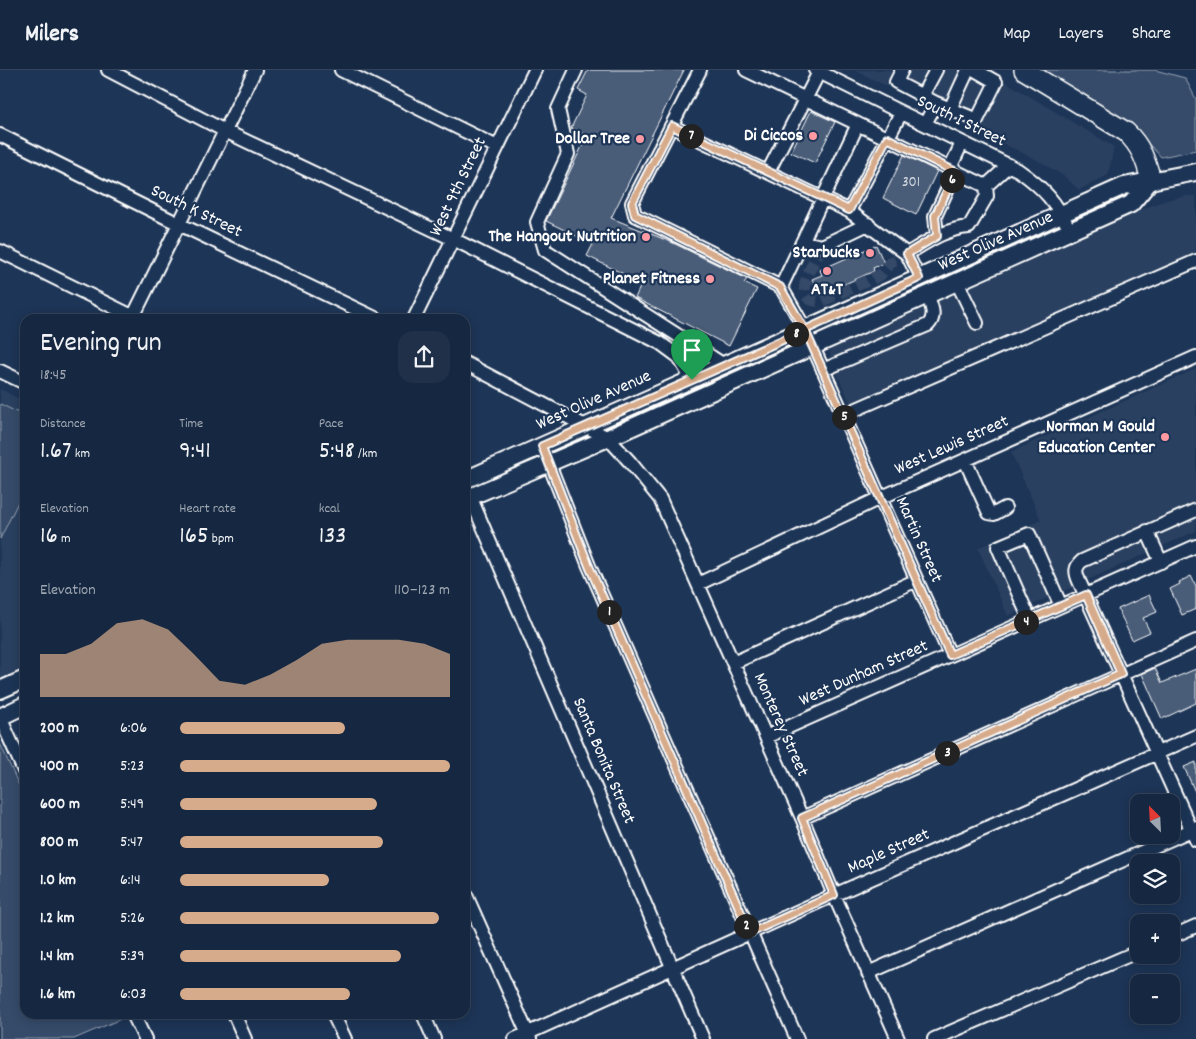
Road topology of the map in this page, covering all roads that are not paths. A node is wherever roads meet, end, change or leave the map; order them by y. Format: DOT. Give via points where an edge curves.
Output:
graph roads {
  1 [pos="108,70"];
  2 [pos="255,70"];
  3 [pos="341,70"];
  4 [pos="535,70"];
  5 [pos="576,70"];
  6 [pos="700,70"];
  7 [pos="902,70"];
  8 [pos="936,70"];
  9 [pos="968,70"];
  10 [pos="975,70"];
  11 [pos="1024,70"];
  12 [pos="752,71"];
  13 [pos="817,71"];
  14 [pos="922,96"];
  15 [pos="806,99"];
  16 [pos="936,102"];
  17 [pos="950,109"];
  18 [pos="902,113"];
  19 [pos="858,124"];
  20 [pos="926,124"];
  21 [pos="672,126"];
  22 [pos="225,131"];
  23 [pos="0,135"];
  24 [pos="887,138"];
  25 [pos="962,143"];
  26 [pos="497,147"];
  27 [pos="1009,166"];
  28 [pos="953,170"];
  29 [pos="768,172"];
  30 [pos="1196,172"];
  31 [pos="1152,180"];
  32 [pos="986,186"];
  33 [pos="823,198"];
  34 [pos="849,210"];
  35 [pos="1062,213"];
  36 [pos="179,224"];
  37 [pos="868,224"];
  38 [pos="1070,232"];
  39 [pos="937,236"];
  40 [pos="453,239"];
  41 [pos="802,242"];
  42 [pos="0,251"];
  43 [pos="907,254"];
  44 [pos="1196,261"];
  45 [pos="919,278"];
  46 [pos="957,282"];
  47 [pos="780,287"];
  48 [pos="928,294"];
  49 [pos="126,314"];
  50 [pos="136,314"];
  51 [pos="367,314"];
  52 [pos="416,314"];
  53 [pos="977,323"];
  54 [pos="805,330"];
  55 [pos="813,347"];
  56 [pos="1196,357"];
  57 [pos="724,365"];
  58 [pos="470,366"];
  59 [pos="824,370"];
  60 [pos="0,371"];
  61 [pos="692,380"];
  62 [pos="20,381"];
  63 [pos="843,415"];
  64 [pos="585,426"];
  65 [pos="608,438"];
  66 [pos="542,446"];
  67 [pos="964,460"];
  68 [pos="548,463"];
  69 [pos="470,478"];
  70 [pos="470,497"];
  71 [pos="880,498"];
  72 [pos="470,503"];
  73 [pos="1005,508"];
  74 [pos="1196,510"];
  75 [pos="1147,532"];
  76 [pos="1196,546"];
  77 [pos="1161,562"];
  78 [pos="917,580"];
  79 [pos="698,584"];
  80 [pos="1086,595"];
  81 [pos="1061,606"];
  82 [pos="1030,620"];
  83 [pos="1196,641"];
  84 [pos="950,655"];
  85 [pos="733,663"];
  86 [pos="1121,674"];
  87 [pos="20,681"];
  88 [pos="0,690"];
  89 [pos="20,707"];
  90 [pos="0,717"];
  91 [pos="1196,736"];
  92 [pos="766,737"];
  93 [pos="1157,754"];
  94 [pos="20,762"];
  95 [pos="802,818"];
  96 [pos="1194,833"];
  97 [pos="834,895"];
  98 [pos="470,904"];
  99 [pos="1196,926"];
  100 [pos="750,933"];
  101 [pos="1180,933"];
  102 [pos="1130,955"];
  103 [pos="672,968"];
  104 [pos="868,973"];
  105 [pos="135,1019"];
  106 [pos="236,1019"];
  107 [pos="336,1019"];
  108 [pos="425,1019"];
  109 [pos="529,1036"];
  110 [pos="140,1037"];
  111 [pos="895,1038"];
  112 [pos="245,1039"];
  113 [pos="345,1039"];
  114 [pos="434,1039"];
  115 [pos="515,1039"];
  116 [pos="703,1039"];
  117 [pos="797,1039"];
  118 [pos="934,1039"];
  1 -- 22 [label="street"];
  2 -- 22 [label="street"];
  3 -- 26 [label="street"];
  4 -- 26 [label="street, West 9th Street"];
  5 -- 57 [label="street" via="558,109 568,154 537,222 545,250"];
  6 -- 21 [label="street"];
  7 -- 14 [label="street" via="896,82"];
  8 -- 14 [label="street"];
  9 -- 17 [label="street"];
  10 -- 17 [label="street" via="996,82 977,120"];
  11 -- 31 [label="highway" via="1126,132 1141,150"];
  12 -- 15 [label="street"];
  13 -- 15 [label="street"];
  13 -- 18 [label="street, South I Street"];
  14 -- 16 [label="street"];
  15 -- 19 [label="street"];
  15 -- 29 [label="street"];
  16 -- 17 [label="street"];
  16 -- 20 [label="street"];
  18 -- 20 [label="street, South I Street"];
  18 -- 24 [label="street"];
  19 -- 24 [label="street"];
  19 -- 33 [label="street"];
  20 -- 25 [label="street, South I Street"];
  21 -- 29 [label="street"];
  21 -- 47 [label="street" via="632,203 635,215"];
  22 -- 36 [label="street"];
  22 -- 40 [label="street"];
  23 -- 36 [label="street, South K Street"];
  24 -- 28 [label="street"];
  24 -- 34 [label="street"];
  25 -- 27 [label="street, South I Street"];
  25 -- 28 [label="street"];
  26 -- 40 [label="street, West 9th Street"];
  27 -- 32 [label="street"];
  27 -- 35 [label="street, South I Street" via="1035,182"];
  28 -- 32 [label="street"];
  28 -- 39 [label="street" via="935,216"];
  29 -- 33 [label="street"];
  30 -- 31 [label="main road, West Olive Avenue"];
  31 -- 35 [label="main road, West Olive Avenue" via="1124,186"];
  31 -- 38 [label="main road, West Olive Avenue" via="1131,204"];
  32 -- 39 [label="street" via="986,196 969,227"];
  33 -- 34 [label="street"];
  33 -- 41 [label="street"];
  34 -- 37 [label="street"];
  35 -- 38 [label="street, South I Street"];
  35 -- 45 [label="main road, West Olive Avenue"];
  36 -- 50 [label="street"];
  36 -- 51 [label="street, South K Street"];
  37 -- 41 [label="street" via="822,246"];
  37 -- 43 [label="street"];
  38 -- 46 [label="main road, West Olive Avenue"];
  39 -- 43 [label="street"];
  40 -- 52 [label="street, West 9th Street"];
  40 -- 61 [label="street" via="660,343 679,357"];
  41 -- 47 [label="street"];
  42 -- 49 [label="street"];
  43 -- 45 [label="street"];
  44 -- 63 [label="street"];
  45 -- 54 [label="main road, West Olive Avenue"];
  46 -- 48 [label="main road, West Olive Avenue"];
  46 -- 53 [label="street"];
  47 -- 54 [label="street, Martin Street"];
  48 -- 55 [label="main road, West Olive Avenue"];
  48 -- 59 [label="street" via="933,310 928,325"];
  54 -- 55 [label="street, Martin Street"];
  54 -- 57 [label="main road, West Olive Avenue"];
  55 -- 59 [label="street, Martin Street"];
  55 -- 65 [label="main road, West Olive Avenue"];
  56 -- 67 [label="street, West Lewis Street"];
  57 -- 61 [label="main road, West Olive Avenue"];
  58 -- 64 [label="street"];
  59 -- 63 [label="street, Martin Street"];
  60 -- 62 [label="street"];
  61 -- 64 [label="main road, West Olive Avenue"];
  63 -- 71 [label="street, Martin Street"];
  64 -- 65 [label="street"];
  64 -- 66 [label="main road, West Olive Avenue"];
  65 -- 68 [label="main road, West Olive Avenue"];
  65 -- 79 [label="street, Monterey Street" via="660,499"];
  66 -- 68 [label="street"];
  66 -- 69 [label="main road, West Olive Avenue"];
  67 -- 71 [label="street, West Lewis Street"];
  67 -- 73 [label="street" via="989,514"];
  68 -- 70 [label="main road, West Olive Avenue"];
  68 -- 100 [label="street" via="589,566"];
  71 -- 78 [label="street, Martin Street"];
  71 -- 79 [label="street, West Lewis Street"];
  72 -- 103 [label="street, Santa Bonita Street"];
  74 -- 75 [label="street"];
  75 -- 77 [label="street"];
  75 -- 80 [label="street" via="1078,565 1076,574"];
  76 -- 77 [label="street, West Dunham Street"];
  77 -- 80 [label="street, West Dunham Street"];
  78 -- 84 [label="street, Martin Street"];
  78 -- 85 [label="street"];
  79 -- 85 [label="street, Monterey Street"];
  80 -- 81 [label="street, West Dunham Street"];
  80 -- 86 [label="street"];
  81 -- 82 [label="street, West Dunham Street"];
  81 -- 82 [label="street" via="1029,534 998,547"];
  82 -- 84 [label="street, West Dunham Street"];
  83 -- 86 [label="street"];
  84 -- 92 [label="street, West Dunham Street"];
  85 -- 92 [label="street, Monterey Street"];
  86 -- 93 [label="street"];
  86 -- 95 [label="street"];
  87 -- 88 [label="main road"];
  89 -- 90 [label="main road"];
  90 -- 94 [label="street"];
  91 -- 93 [label="street, Maple Street"];
  92 -- 95 [label="street, Monterey Street"];
  93 -- 96 [label="street"];
  93 -- 97 [label="street, Maple Street"];
  95 -- 97 [label="street, Monterey Street"];
  96 -- 104 [label="street"];
  97 -- 100 [label="street, Maple Street"];
  97 -- 104 [label="street, Monterey Street"];
  98 -- 109 [label="street"];
  99 -- 101 [label="street"];
  100 -- 103 [label="street, Maple Street"];
  100 -- 117 [label="street"];
  102 -- 118 [label="street"];
  103 -- 109 [label="street, Maple Street"];
  103 -- 116 [label="street, Santa Bonita Street"];
  104 -- 111 [label="street, Monterey Street"];
  105 -- 110 [label="street"];
  106 -- 112 [label="street"];
  107 -- 113 [label="street"];
  108 -- 114 [label="street"];
  109 -- 115 [label="street, Maple Street"];
}
